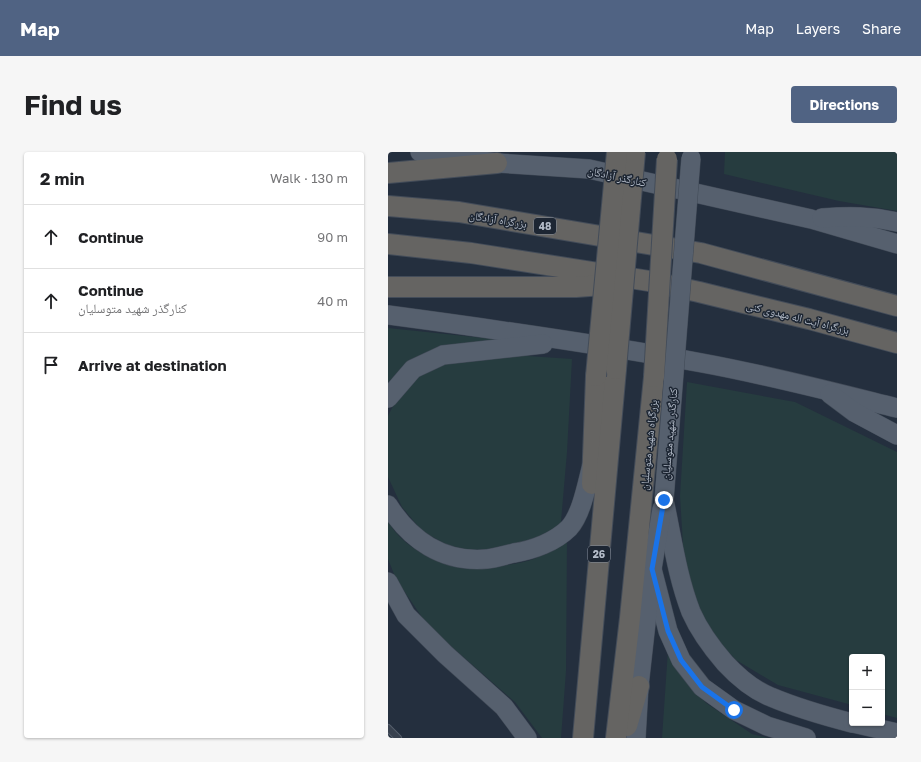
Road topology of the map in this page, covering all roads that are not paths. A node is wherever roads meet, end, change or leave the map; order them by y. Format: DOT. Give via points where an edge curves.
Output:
graph roads {
  1 [pos="420,152"];
  2 [pos="554,152"];
  3 [pos="617,152"];
  4 [pos="635,152"];
  5 [pos="691,155"];
  6 [pos="667,156"];
  7 [pos="497,163"];
  8 [pos="589,169"];
  9 [pos="388,173"];
  10 [pos="388,206"];
  11 [pos="811,219"];
  12 [pos="897,222"];
  13 [pos="388,244"];
  14 [pos="897,244"];
  15 [pos="649,281"];
  16 [pos="388,287"];
  17 [pos="897,306"];
  18 [pos="388,315"];
  19 [pos="572,341"];
  20 [pos="897,343"];
  21 [pos="824,390"];
  22 [pos="388,398"];
  23 [pos="897,408"];
  24 [pos="897,435"];
  25 [pos="594,460"];
  26 [pos="664,500"];
  27 [pos="388,504"];
  28 [pos="652,569"];
  29 [pos="388,582"];
  30 [pos="639,686"];
  31 [pos="849,722"];
  32 [pos="866,726"];
  33 [pos="388,728"];
  34 [pos="897,733"];
  35 [pos="398,738"];
  36 [pos="527,738"];
  37 [pos="570,738"];
  38 [pos="583,738"];
  39 [pos="616,738"];
  40 [pos="624,738"];
  41 [pos="636,738"];
  42 [pos="806,738"];
  1 -- 7 [label="main road, کنارگذر آزادگان"];
  2 -- 8 [label="main road"];
  3 -- 25 [label="highway, bridge" via="596,376"];
  4 -- 38 [label="highway, 26, bridge"];
  5 -- 26 [label="main road, کنارگذر شهید متوسلیان, bridge"];
  6 -- 39 [label="highway, بزرگراه شهید متوسلیان, bridge" via="654,377"];
  7 -- 8 [label="main road, کنارگذر آزادگان"];
  7 -- 9 [label="highway"];
  8 -- 11 [label="main road, کنارگذر آزادگان"];
  10 -- 17 [label="highway, بزرگراه آزادگان / 48" via="459,212 701,253"];
  11 -- 12 [label="main road" via="878,217"];
  11 -- 14 [label="main road"];
  13 -- 15 [label="highway" via="471,253"];
  15 -- 16 [label="highway" via="576,287"];
  15 -- 20 [label="highway, بزرگراه آیت اله مهدوی کنی"];
  18 -- 19 [label="main road"];
  19 -- 21 [label="main road" via="704,363"];
  19 -- 22 [label="main road" via="442,355 413,369"];
  21 -- 23 [label="main road"];
  21 -- 24 [label="main road" via="854,412"];
  25 -- 27 [label="main road" via="578,512 569,527 550,541 526,551 487,559 459,558 423,544 398,519"];
  25 -- 37 [label="highway" via="582,649"];
  26 -- 28 [label="main road, کنارگذر شهید متوسلیان"];
  26 -- 31 [label="main road" via="683,588 692,614 716,653 748,685 770,697"];
  28 -- 30 [label="main road, کنارگذر شهید متوسلیان"];
  28 -- 42 [label="main road" via="668,631 681,660 702,687 740,714 767,726"];
  29 -- 36 [label="main road" via="406,615 504,707"];
  30 -- 40 [label="highway"];
  30 -- 41 [label="main road, کنارگذر شهید متوسلیان"];
  32 -- 34 [label="main road"];
  33 -- 35 [label="lane"];
}
